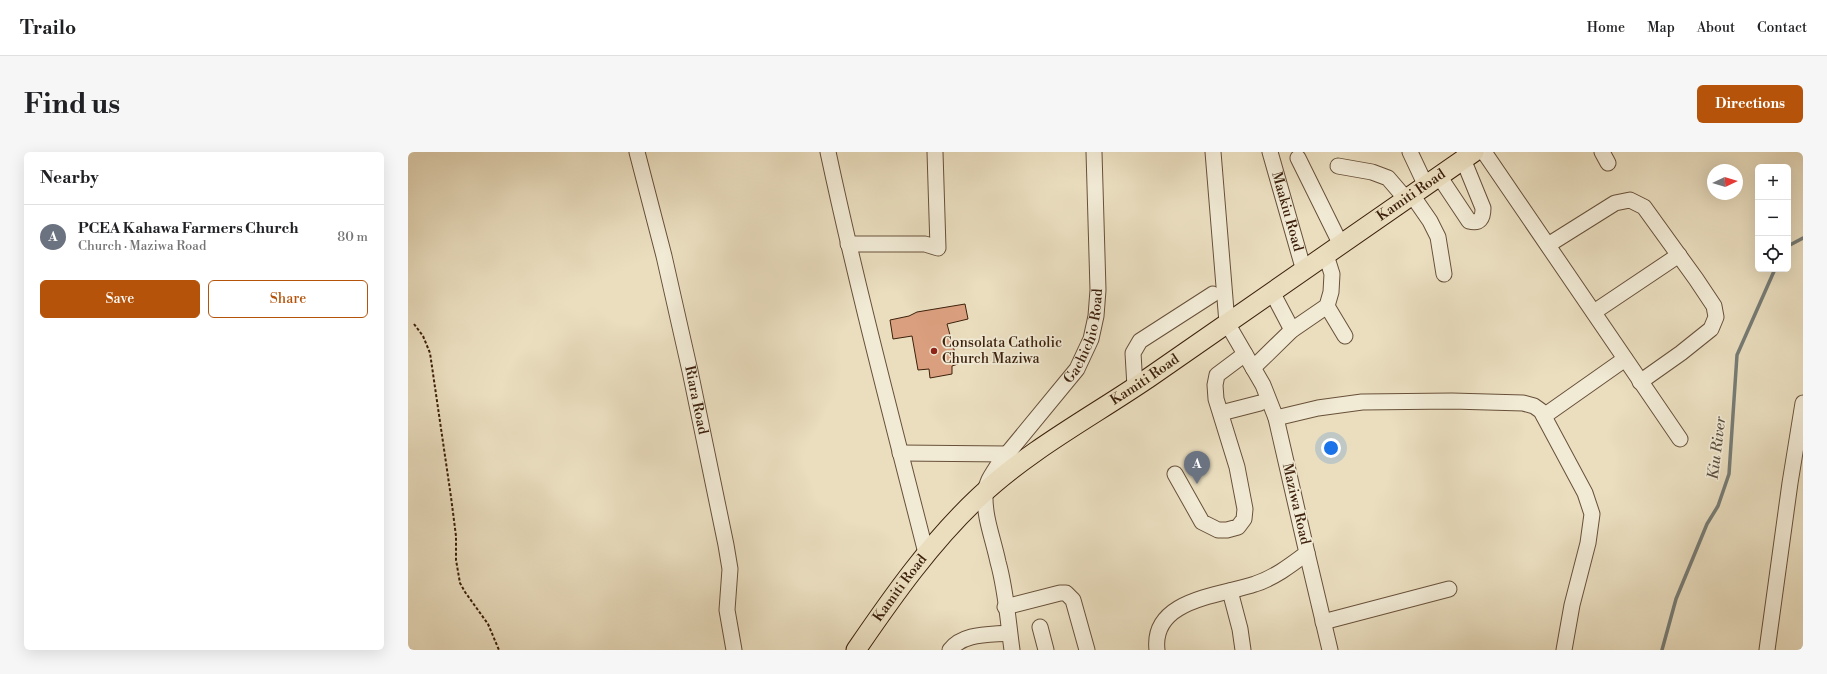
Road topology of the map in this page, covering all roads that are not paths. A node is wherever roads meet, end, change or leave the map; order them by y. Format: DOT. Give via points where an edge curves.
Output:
graph roads {
  1 [pos="637,152"];
  2 [pos="828,152"];
  3 [pos="935,152"];
  4 [pos="1094,152"];
  5 [pos="1213,152"];
  6 [pos="1270,152"];
  7 [pos="1410,152"];
  8 [pos="1482,154"];
  9 [pos="1298,158"];
  10 [pos="1338,166"];
  11 [pos="1421,189"];
  12 [pos="848,244"];
  13 [pos="1341,245"];
  14 [pos="1548,245"];
  15 [pos="1326,255"];
  16 [pos="1679,255"];
  17 [pos="1304,271"];
  18 [pos="1444,274"];
  19 [pos="1272,292"];
  20 [pos="1213,294"];
  21 [pos="1327,306"];
  22 [pos="1594,312"];
  23 [pos="1227,323"];
  24 [pos="1292,330"];
  25 [pos="1344,336"];
  26 [pos="1245,354"];
  27 [pos="1625,359"];
  28 [pos="1253,368"];
  29 [pos="1640,382"];
  30 [pos="1135,386"];
  31 [pos="1260,403"];
  32 [pos="1803,403"];
  33 [pos="1221,413"];
  34 [pos="1544,416"];
  35 [pos="1276,418"];
  36 [pos="1680,439"];
  37 [pos="900,453"];
  38 [pos="1007,454"];
  39 [pos="1175,474"];
  40 [pos="985,491"];
  41 [pos="926,553"];
  42 [pos="1307,553"];
  43 [pos="1450,589"];
  44 [pos="1230,591"];
  45 [pos="1005,607"];
  46 [pos="1323,622"];
  47 [pos="1040,627"];
  48 [pos="1009,633"];
  49 [pos="734,650"];
  50 [pos="856,650"];
  51 [pos="950,650"];
  52 [pos="1012,650"];
  53 [pos="1046,650"];
  54 [pos="1087,650"];
  55 [pos="1157,650"];
  56 [pos="1243,650"];
  57 [pos="1330,650"];
  58 [pos="1564,650"];
  59 [pos="1767,650"];
  1 -- 49 [label="street, Riara Road" via="664,256 726,545 730,569 728,617"];
  2 -- 12 [label="street"];
  3 -- 12 [label="street" via="938,248 925,244"];
  4 -- 38 [label="street, Gachichio Road" via="1098,290 1091,339 1077,369"];
  5 -- 23 [label="street"];
  6 -- 17 [label="street, Maakiu Road"];
  7 -- 11 [label="street"];
  8 -- 11 [label="main road, Kamiti Road"];
  8 -- 11 [label="street" via="1483,217 1480,221 1469,221"];
  8 -- 14 [label="street"];
  9 -- 13 [label="street"];
  10 -- 11 [label="street" via="1372,172"];
  11 -- 13 [label="main road, Kamiti Road"];
  11 -- 18 [label="street" via="1430,221 1438,237"];
  12 -- 37 [label="street"];
  13 -- 15 [label="main road, Kamiti Road"];
  14 -- 16 [label="street" via="1615,203 1630,200 1644,207"];
  14 -- 22 [label="street"];
  15 -- 17 [label="main road, Kamiti Road"];
  15 -- 21 [label="street" via="1332,274"];
  16 -- 22 [label="street"];
  16 -- 29 [label="street" via="1714,306 1716,317 1711,329"];
  17 -- 19 [label="main road, Kamiti Road"];
  19 -- 23 [label="main road, Kamiti Road"];
  19 -- 24 [label="street"];
  20 -- 30 [label="street" via="1140,341 1133,353"];
  21 -- 24 [label="street"];
  21 -- 25 [label="street"];
  22 -- 27 [label="street"];
  23 -- 26 [label="street, Maziwa Road"];
  23 -- 30 [label="main road, Kamiti Road"];
  24 -- 28 [label="street"];
  26 -- 28 [label="street, Maziwa Road"];
  26 -- 33 [label="street" via="1217,375 1215,385"];
  27 -- 29 [label="street"];
  27 -- 34 [label="street"];
  28 -- 35 [label="street, Maziwa Road"];
  29 -- 36 [label="street"];
  30 -- 40 [label="main road, Kamiti Road" via="1009,471"];
  31 -- 33 [label="street"];
  32 -- 59 [label="street"];
  33 -- 39 [label="street" via="1237,467 1245,509 1244,518 1238,527 1218,530 1202,522"];
  34 -- 35 [label="street" via="1534,406 1523,403 1452,401 1362,402 1318,408"];
  34 -- 58 [label="street" via="1585,493 1592,514"];
  35 -- 42 [label="street, Maziwa Road"];
  37 -- 38 [label="street"];
  37 -- 41 [label="street"];
  38 -- 40 [label="street, Gachichio Road" via="990,478"];
  40 -- 41 [label="main road, Kamiti Road"];
  40 -- 45 [label="street" via="989,532 998,562"];
  41 -- 50 [label="main road, Kamiti Road"];
  42 -- 44 [label="street, Maziwa Road" via="1273,576"];
  42 -- 46 [label="street"];
  43 -- 46 [label="street"];
  44 -- 55 [label="street, Maziwa Road" via="1185,604 1169,614 1160,625"];
  44 -- 56 [label="street"];
  45 -- 48 [label="street"];
  45 -- 54 [label="street" via="1060,593 1066,594 1073,600"];
  46 -- 57 [label="street"];
  47 -- 53 [label="street"];
  48 -- 51 [label="street" via="962,639"];
  48 -- 52 [label="street"];
}
